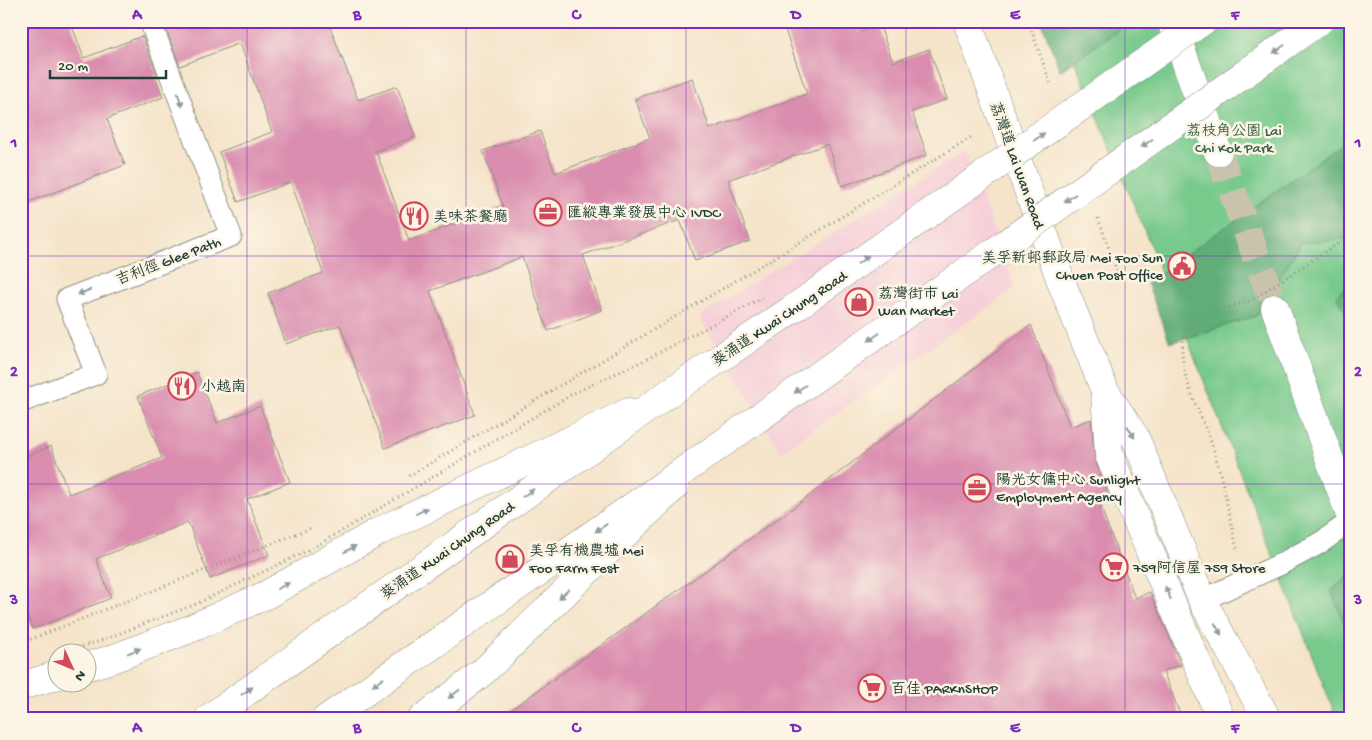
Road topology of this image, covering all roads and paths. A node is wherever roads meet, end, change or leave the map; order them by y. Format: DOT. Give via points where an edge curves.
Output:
graph roads {
  1 [pos="150,21"];
  2 [pos="967,21"];
  3 [pos="1171,21"];
  4 [pos="1203,21"];
  5 [pos="1319,21"];
  6 [pos="974,135"];
  7 [pos="1218,152"];
  8 [pos="1351,235"];
  9 [pos="770,293"];
  10 [pos="1275,308"];
  11 [pos="1105,391"];
  12 [pos="669,393"];
  13 [pos="21,402"];
  14 [pos="712,450"];
  15 [pos="408,477"];
  16 [pos="1345,483"];
  17 [pos="1351,519"];
  18 [pos="312,527"];
  19 [pos="1244,579"];
  20 [pos="1202,600"];
  21 [pos="21,642"];
  22 [pos="97,642"];
  23 [pos="98,663"];
  24 [pos="48,678"];
  25 [pos="21,686"];
  26 [pos="208,719"];
  27 [pos="326,719"];
  28 [pos="422,719"];
  29 [pos="1221,719"];
  30 [pos="1267,719"];
  1 -- 13 [label="lane, 吉利徑 Glee Path, one-way" via="231,236 67,299 96,374"];
  2 -- 11 [label="main road, 荔灣道 Lai Wan Road" via="1062,284"];
  3 -- 7 [label="main road"];
  12 -- 4 [label="main road, 葵涌道 Kwai Chung Road, one-way, bridge"];
  5 -- 14 [label="main road, one-way, bridge"];
  6 -- 15 [label="path"];
  8 -- 19 [label="path, bridge" via="1250,301 1203,317 1191,326 1184,337 1183,364 1212,446"];
  9 -- 22 [label="path, bridge" via="647,359 576,392 313,548 196,604"];
  10 -- 16 [label="main road"];
  11 -- 20 [label="main road, 荔灣道 Lai Wan Road, one-way" via="1135,437"];
  29 -- 11 [label="main road, 荔灣道 Lai Wan Road, one-way" via="1109,455"];
  23 -- 12 [label="main road, one-way" via="190,629 266,595 378,532"];
  26 -- 12 [label="main road, 葵涌道 Kwai Chung Road, one-way"];
  14 -- 27 [label="main road, one-way"];
  14 -- 28 [label="main road, one-way" via="483,672"];
  16 -- 17 [label="main road"];
  17 -- 19 [label="lane" via="1320,543"];
  18 -- 21 [label="path"];
  19 -- 20 [label="lane"];
  20 -- 30 [label="main road, 荔灣道 Lai Wan Road, one-way"];
  24 -- 25 [label="main road"];
}
